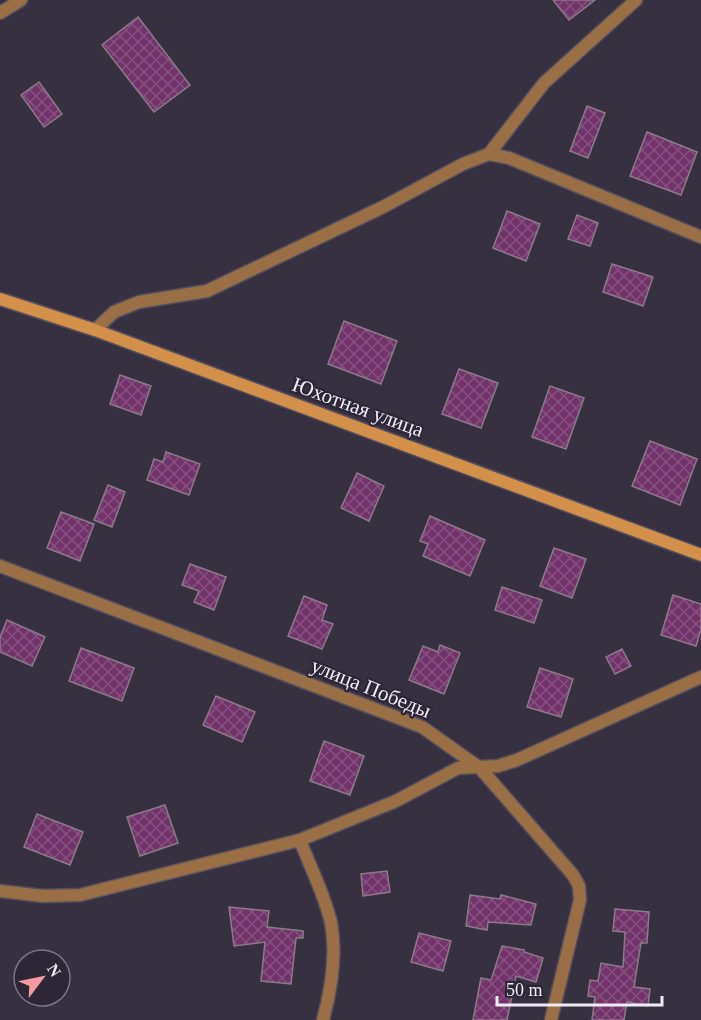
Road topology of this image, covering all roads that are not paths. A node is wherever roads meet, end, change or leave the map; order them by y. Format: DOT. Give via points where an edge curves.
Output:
graph roads {
  1 [pos="21,0"];
  2 [pos="636,0"];
  3 [pos="5,7"];
  4 [pos="489,154"];
  5 [pos="701,237"];
  6 [pos="0,299"];
  7 [pos="95,330"];
  8 [pos="701,555"];
  9 [pos="0,566"];
  10 [pos="701,677"];
  11 [pos="480,768"];
  12 [pos="300,840"];
  13 [pos="0,891"];
  14 [pos="323,1020"];
  15 [pos="551,1020"];
  1 -- 3 [label="street"];
  2 -- 4 [label="street" via="544,83"];
  4 -- 5 [label="street" via="509,158"];
  4 -- 7 [label="street" via="207,291 139,302 114,312"];
  6 -- 7 [label="street, Юхотная улица"];
  7 -- 8 [label="street, Юхотная улица"];
  9 -- 11 [label="street, улица Победы" via="423,727"];
  10 -- 11 [label="street" via="517,760"];
  11 -- 12 [label="street" via="450,771 396,801"];
  11 -- 15 [label="street, улица Победы" via="579,886 580,900"];
  12 -- 13 [label="street" via="80,895"];
  12 -- 14 [label="street" via="331,923 330,996"];
}
